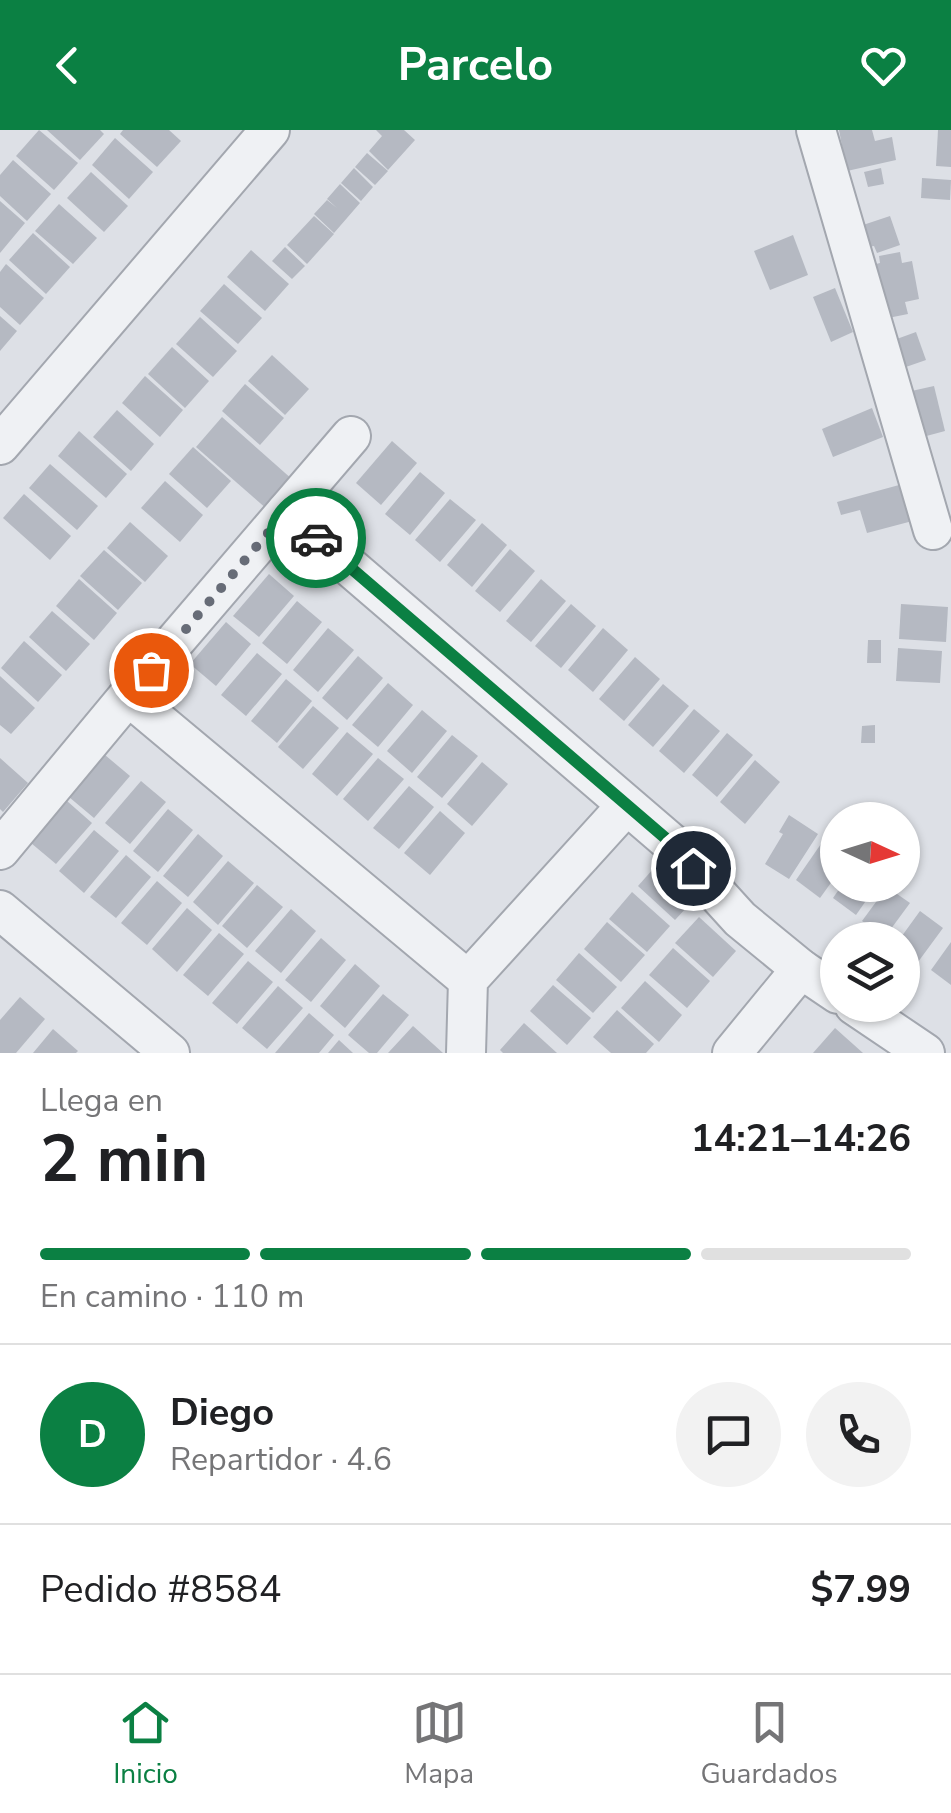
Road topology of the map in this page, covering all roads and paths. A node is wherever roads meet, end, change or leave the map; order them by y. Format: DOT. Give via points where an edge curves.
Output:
graph roads {
  1 [pos="270,130"];
  2 [pos="816,130"];
  3 [pos="351,436"];
  4 [pos="0,446"];
  5 [pos="286,512"];
  6 [pos="933,530"];
  7 [pos="128,696"];
  8 [pos="626,806"];
  9 [pos="0,850"];
  10 [pos="0,910"];
  11 [pos="801,970"];
  12 [pos="468,980"];
  13 [pos="820,982"];
  14 [pos="879,1022"];
  15 [pos="170,1053"];
  16 [pos="466,1053"];
  17 [pos="732,1053"];
  18 [pos="925,1053"];
  1 -- 4 [label="street"];
  2 -- 6 [label="street"];
  3 -- 5 [label="street"];
  5 -- 7 [label="street"];
  5 -- 8 [label="street"];
  7 -- 9 [label="street"];
  7 -- 12 [label="street"];
  8 -- 11 [label="street"];
  8 -- 12 [label="street"];
  10 -- 15 [label="street"];
  11 -- 13 [label="street"];
  11 -- 17 [label="street"];
  12 -- 16 [label="street"];
  14 -- 18 [label="street"];
}
